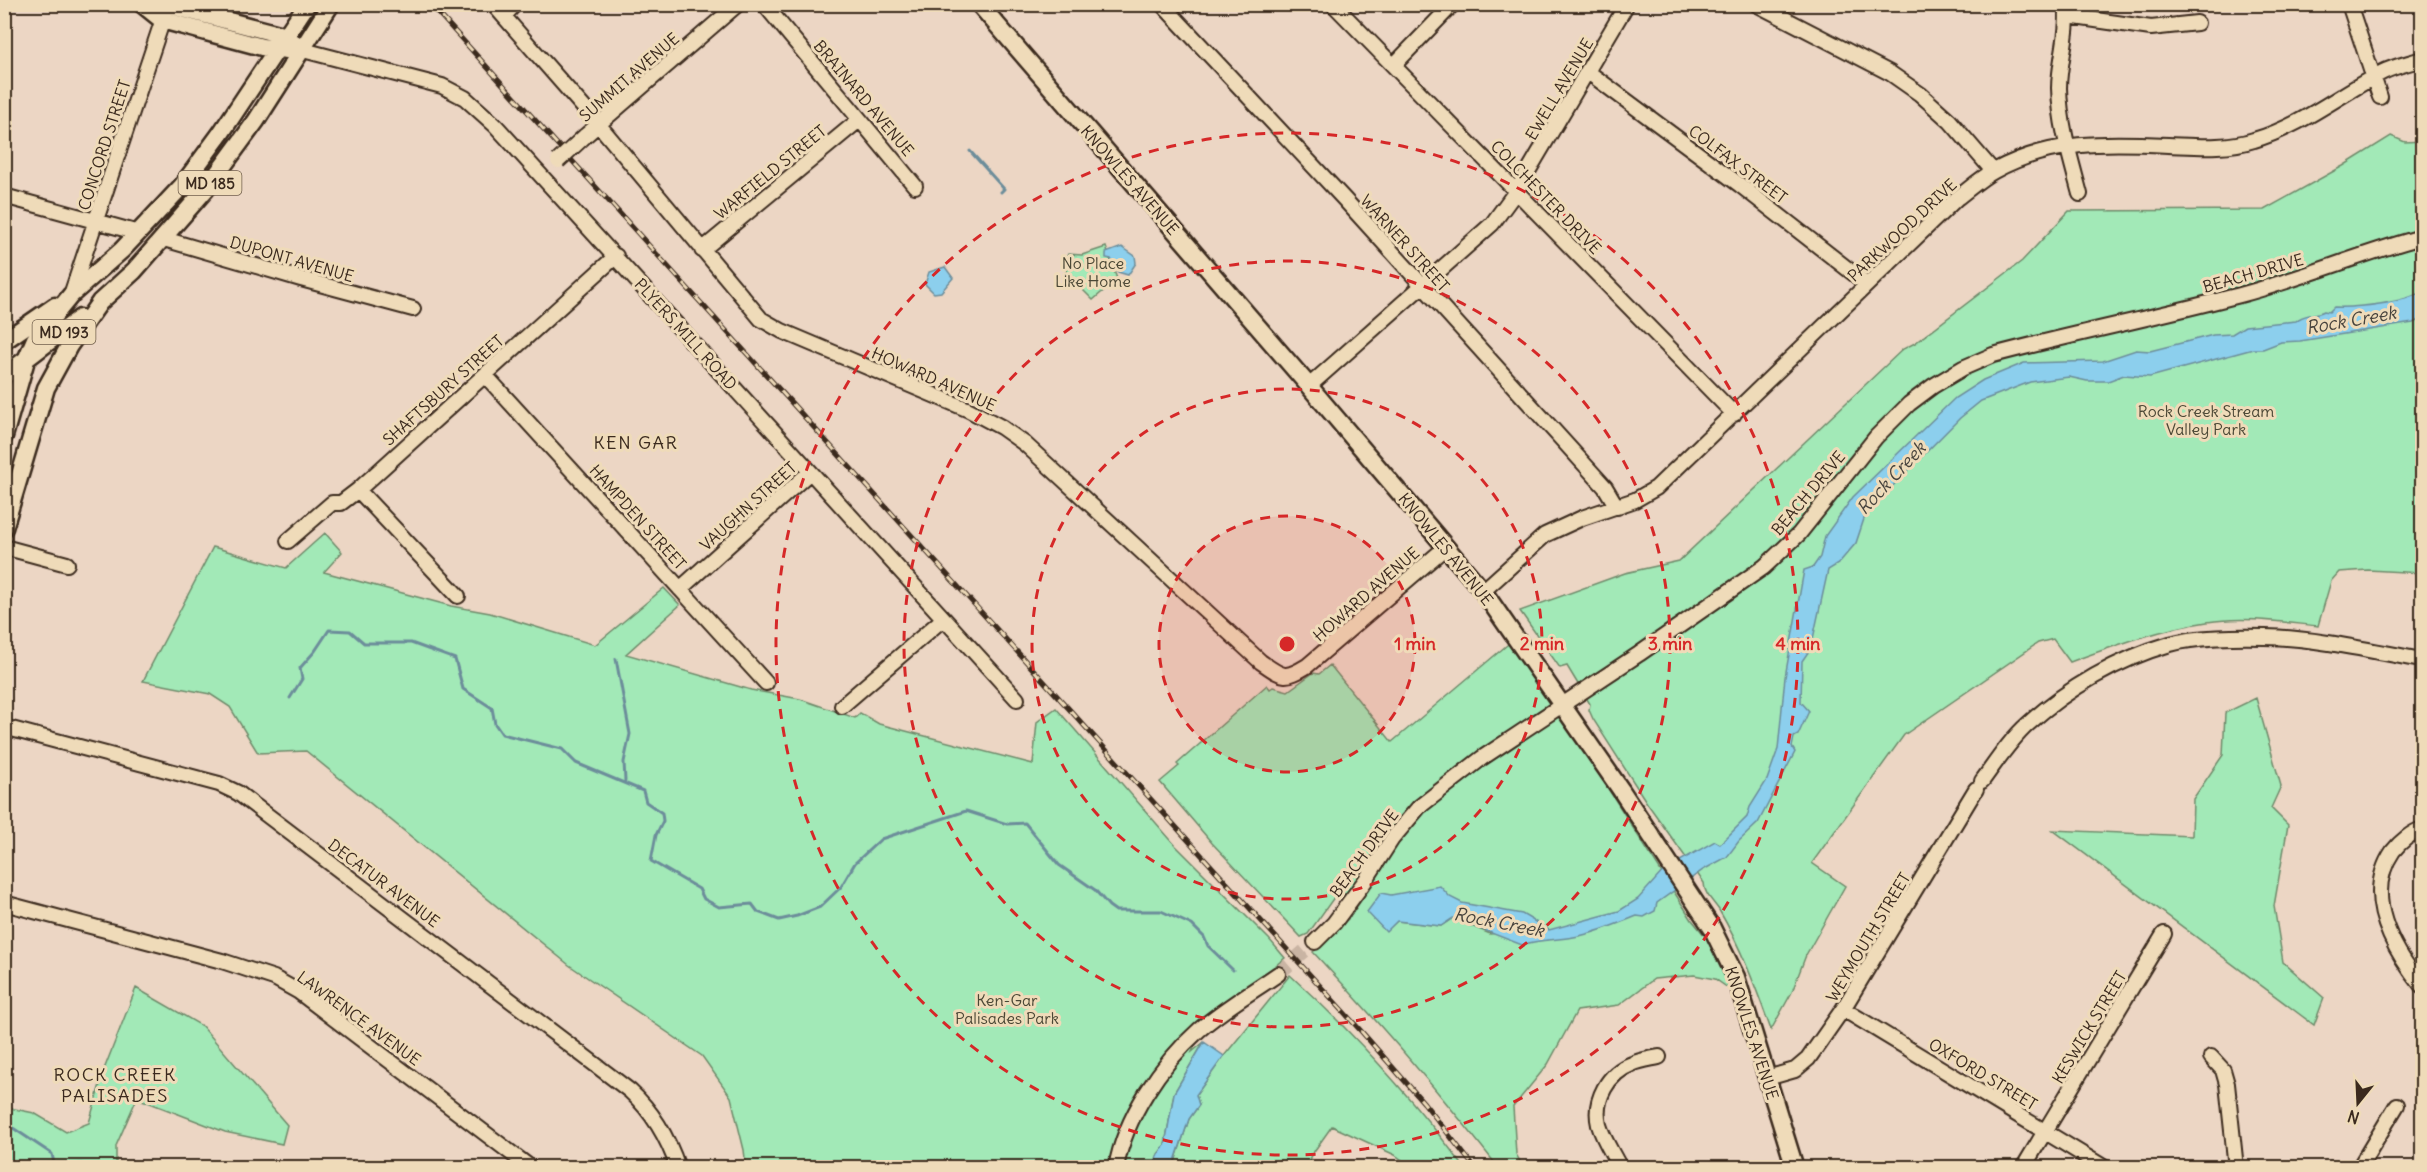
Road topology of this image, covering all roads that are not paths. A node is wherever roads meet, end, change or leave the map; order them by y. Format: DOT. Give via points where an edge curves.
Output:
graph roads {
  1 [pos="143,4"];
  2 [pos="307,4"];
  3 [pos="331,4"];
  4 [pos="493,4"];
  5 [pos="515,4"];
  6 [pos="738,4"];
  7 [pos="764,4"];
  8 [pos="979,4"];
  9 [pos="1162,4"];
  10 [pos="1333,4"];
  11 [pos="1453,4"];
  12 [pos="1627,4"];
  13 [pos="1756,4"];
  14 [pos="2349,4"];
  15 [pos="2067,10"];
  16 [pos="165,13"];
  17 [pos="504,16"];
  18 [pos="2197,23"];
  19 [pos="282,43"];
  20 [pos="303,50"];
  21 [pos="2422,59"];
  22 [pos="1394,65"];
  23 [pos="1588,72"];
  24 [pos="2372,79"];
  25 [pos="2380,98"];
  26 [pos="859,120"];
  27 [pos="599,125"];
  28 [pos="2068,145"];
  29 [pos="1993,171"];
  30 [pos="543,175"];
  31 [pos="915,186"];
  32 [pos="1517,190"];
  33 [pos="2080,194"];
  34 [pos="4,196"];
  35 [pos="96,220"];
  36 [pos="139,233"];
  37 [pos="2422,237"];
  38 [pos="164,239"];
  39 [pos="702,249"];
  40 [pos="616,256"];
  41 [pos="1867,284"];
  42 [pos="1421,286"];
  43 [pos="71,296"];
  44 [pos="100,302"];
  45 [pos="413,309"];
  46 [pos="4,341"];
  47 [pos="26,360"];
  48 [pos="4,375"];
  49 [pos="485,375"];
  50 [pos="1309,386"];
  51 [pos="1734,414"];
  52 [pos="4,436"];
  53 [pos="810,472"];
  54 [pos="358,490"];
  55 [pos="1617,507"];
  56 [pos="4,528"];
  57 [pos="288,541"];
  58 [pos="4,547"];
  59 [pos="1446,547"];
  60 [pos="67,564"];
  61 [pos="680,589"];
  62 [pos="1483,591"];
  63 [pos="458,596"];
  64 [pos="943,619"];
  65 [pos="2422,660"];
  66 [pos="766,683"];
  67 [pos="1017,699"];
  68 [pos="842,706"];
  69 [pos="1562,706"];
  70 [pos="4,727"];
  71 [pos="2422,829"];
  72 [pos="4,903"];
  73 [pos="2164,934"];
  74 [pos="1315,942"];
  75 [pos="1278,974"];
  76 [pos="2422,986"];
  77 [pos="1843,1009"];
  78 [pos="1659,1057"];
  79 [pos="2211,1057"];
  80 [pos="1767,1078"];
  81 [pos="2397,1105"];
  82 [pos="2045,1131"];
  83 [pos="531,1167"];
  84 [pos="678,1167"];
  85 [pos="1116,1167"];
  86 [pos="1620,1167"];
  87 [pos="1795,1167"];
  88 [pos="2023,1167"];
  89 [pos="2105,1167"];
  90 [pos="2236,1167"];
  91 [pos="2359,1167"];
  1 -- 16 [label="main road, PLYERS MILL ROAD"];
  2 -- 19 [label="main road, MD 185"];
  3 -- 20 [label="main road, MD 185"];
  4 -- 17 [label="street, HOWARD AVENUE"];
  5 -- 17 [label="street"];
  6 -- 27 [label="street, SUMMIT AVENUE"];
  7 -- 26 [label="street, BRAINARD AVENUE"];
  8 -- 50 [label="main road, KNOWLES AVENUE"];
  9 -- 42 [label="street, WARNER STREET"];
  10 -- 22 [label="street, COLCHESTER DRIVE"];
  11 -- 22 [label="street"];
  12 -- 23 [label="street, EWELL AVENUE"];
  13 -- 29 [label="street" via="1890,73 1913,89 1950,121"];
  14 -- 24 [label="street"];
  15 -- 18 [label="street" via="2151,28"];
  15 -- 28 [label="street" via="2059,89"];
  16 -- 19 [label="main road, PLYERS MILL ROAD"];
  16 -- 35 [label="street, CONCORD STREET"];
  17 -- 27 [label="street, HOWARD AVENUE"];
  19 -- 20 [label="main road, PLYERS MILL ROAD"];
  19 -- 36 [label="main road, MD 185" via="182,186"];
  20 -- 30 [label="street, PLYERS MILL ROAD" via="442,86 471,103"];
  20 -- 38 [label="main road, MD 185" via="244,138"];
  21 -- 24 [label="street, PARKWOOD DRIVE"];
  22 -- 32 [label="street, COLCHESTER DRIVE"];
  23 -- 32 [label="street, EWELL AVENUE"];
  23 -- 41 [label="street, COLFAX STREET"];
  24 -- 25 [label="street"];
  24 -- 28 [label="street, PARKWOOD DRIVE" via="2298,123 2252,141 2216,146 2112,142"];
  26 -- 31 [label="street, BRAINARD AVENUE"];
  26 -- 39 [label="street, WARFIELD STREET"];
  27 -- 30 [label="street, SUMMIT AVENUE, bridge"];
  27 -- 39 [label="street, HOWARD AVENUE"];
  28 -- 29 [label="street, PARKWOOD DRIVE"];
  28 -- 33 [label="street"];
  29 -- 41 [label="street, PARKWOOD DRIVE" via="1957,198"];
  30 -- 40 [label="street, PLYERS MILL ROAD"];
  32 -- 42 [label="street, EWELL AVENUE" via="1492,224"];
  32 -- 51 [label="street, COLCHESTER DRIVE"];
  34 -- 35 [label="street"];
  35 -- 36 [label="street"];
  35 -- 43 [label="street, CONCORD STREET"];
  36 -- 43 [label="main road, MD 185"];
  37 -- 69 [label="street, BEACH DRIVE" via="2300,278 1993,355 1963,368 1909,404 1876,437 1799,534 1764,567"];
  38 -- 44 [label="main road, MD 185"];
  38 -- 45 [label="street, DUPONT AVENUE"];
  39 -- 59 [label="street, HOWARD AVENUE" via="761,319 969,410 1025,444 1261,662 1282,676 1291,676 1307,666"];
  40 -- 49 [label="street, SHAFTSBURY STREET"];
  40 -- 53 [label="street, PLYERS MILL ROAD"];
  41 -- 51 [label="street, PARKWOOD DRIVE"];
  42 -- 50 [label="street, EWELL AVENUE"];
  42 -- 55 [label="street, WARNER STREET" via="1605,487"];
  43 -- 46 [label="main road, MD 193"];
  43 -- 47 [label="main road, MD 185" via="35,339"];
  44 -- 47 [label="main road, MD 193"];
  44 -- 56 [label="main road, MD 185" via="46,388"];
  47 -- 48 [label="main road, MD 193"];
  47 -- 52 [label="main road, MD 185"];
  49 -- 54 [label="street, SHAFTSBURY STREET"];
  49 -- 61 [label="street, HAMPDEN STREET"];
  50 -- 59 [label="main road, KNOWLES AVENUE"];
  51 -- 55 [label="street, PARKWOOD DRIVE" via="1656,488"];
  53 -- 61 [label="street, VAUGHN STREET"];
  53 -- 64 [label="street, PLYERS MILL ROAD"];
  54 -- 57 [label="street, SHAFTSBURY STREET" via="341,503 332,503"];
  54 -- 63 [label="street"];
  55 -- 62 [label="street, PARKWOOD DRIVE" via="1545,535"];
  58 -- 60 [label="street"];
  59 -- 62 [label="main road, KNOWLES AVENUE"];
  61 -- 66 [label="street, HAMPDEN STREET"];
  62 -- 69 [label="main road, KNOWLES AVENUE"];
  64 -- 67 [label="street, PLYERS MILL ROAD"];
  64 -- 68 [label="street"];
  65 -- 77 [label="street, WEYMOUTH STREET" via="2304,640 2223,638 2171,644 2075,686 2027,725 1979,785"];
  69 -- 74 [label="street, BEACH DRIVE" via="1482,758 1419,807 1392,838 1334,923"];
  69 -- 80 [label="main road, KNOWLES AVENUE" via="1712,928 1736,977"];
  70 -- 84 [label="street, DECATUR AVENUE" via="219,784 238,793 630,1091 661,1127"];
  71 -- 76 [label="street" via="2396,847 2386,861 2379,901 2383,920 2397,948"];
  72 -- 83 [label="street, LAWRENCE AVENUE" via="274,978 299,992"];
  73 -- 82 [label="street, KESWICK STREET"];
  75 -- 85 [label="street" via="1199,1030 1176,1054 1146,1095 1124,1138"];
  77 -- 80 [label="street, WEYMOUTH STREET" via="1802,1065"];
  77 -- 82 [label="street, OXFORD STREET"];
  78 -- 86 [label="street" via="1617,1072 1600,1100 1599,1127"];
  79 -- 90 [label="street" via="2223,1070 2227,1084"];
  80 -- 87 [label="main road, KNOWLES AVENUE"];
  81 -- 91 [label="street"];
  82 -- 88 [label="street, KESWICK STREET"];
  82 -- 89 [label="street, OXFORD STREET"];
}
